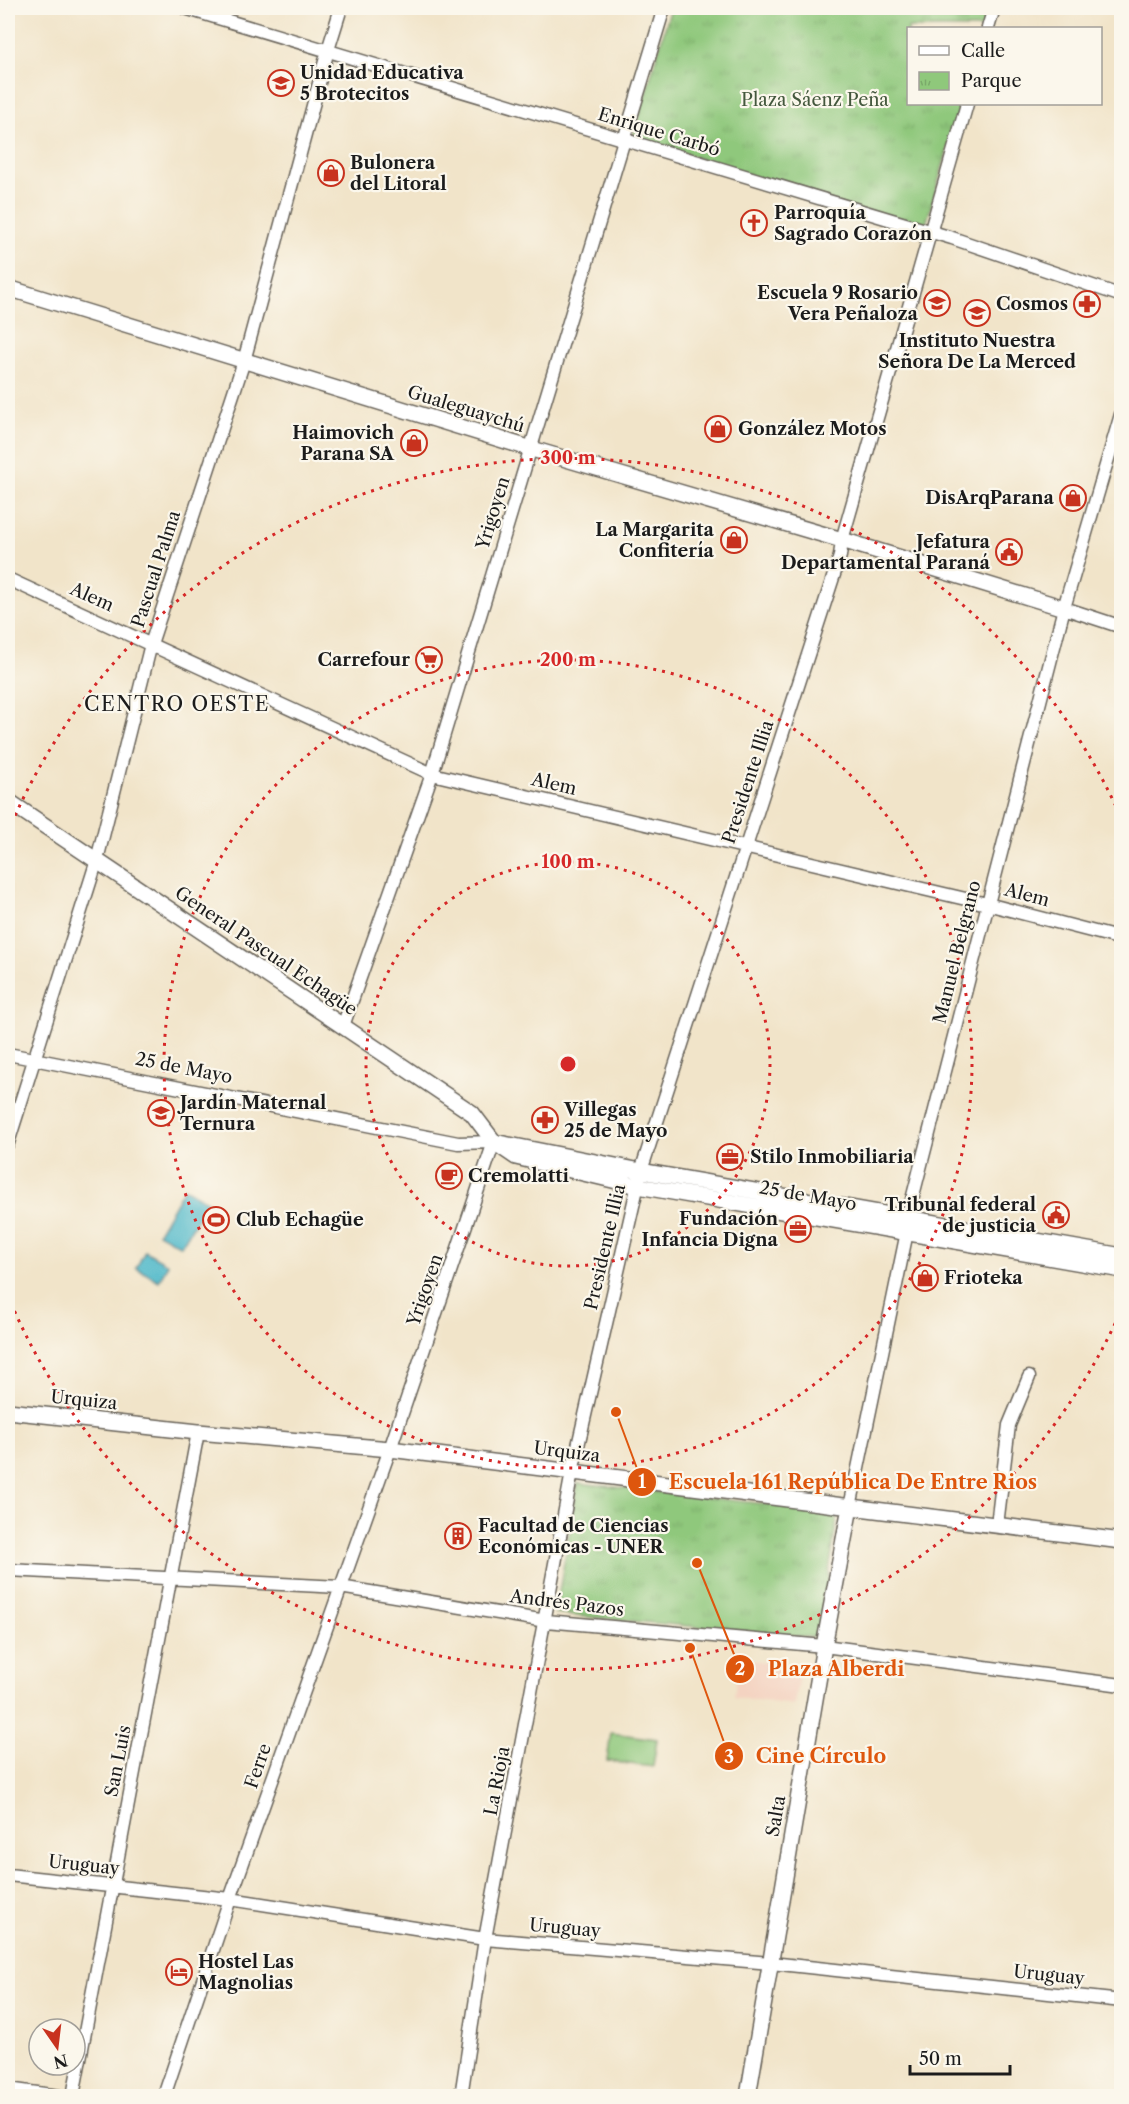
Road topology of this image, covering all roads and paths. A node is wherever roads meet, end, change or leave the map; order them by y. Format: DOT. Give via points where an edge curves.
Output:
graph roads {
  1 [pos="185,8"];
  2 [pos="342,8"];
  3 [pos="664,8"];
  4 [pos="994,8"];
  5 [pos="988,27"];
  6 [pos="328,50"];
  7 [pos="967,105"];
  8 [pos="623,141"];
  9 [pos="931,232"];
  10 [pos="8,288"];
  11 [pos="1122,296"];
  12 [pos="244,361"];
  13 [pos="1122,411"];
  14 [pos="532,449"];
  15 [pos="842,540"];
  16 [pos="8,579"];
  17 [pos="1064,608"];
  18 [pos="1122,627"];
  19 [pos="151,644"];
  20 [pos="432,774"];
  21 [pos="8,801"];
  22 [pos="746,847"];
  23 [pos="97,860"];
  24 [pos="987,904"];
  25 [pos="1122,939"];
  26 [pos="343,1026"];
  27 [pos="8,1054"];
  28 [pos="33,1058"];
  29 [pos="494,1142"];
  30 [pos="8,1143"];
  31 [pos="639,1178"];
  32 [pos="907,1226"];
  33 [pos="1122,1256"];
  34 [pos="1122,1270"];
  35 [pos="1029,1377"];
  36 [pos="8,1411"];
  37 [pos="198,1432"];
  38 [pos="390,1449"];
  39 [pos="572,1472"];
  40 [pos="850,1507"];
  41 [pos="997,1525"];
  42 [pos="1122,1541"];
  43 [pos="8,1570"];
  44 [pos="172,1578"];
  45 [pos="340,1587"];
  46 [pos="546,1620"];
  47 [pos="824,1646"];
  48 [pos="1122,1685"];
  49 [pos="8,1875"];
  50 [pos="113,1887"];
  51 [pos="230,1899"];
  52 [pos="485,1939"];
  53 [pos="771,1963"];
  54 [pos="1122,2001"];
  55 [pos="8,2089"];
  56 [pos="59,2097"];
  57 [pos="73,2097"];
  58 [pos="164,2097"];
  59 [pos="461,2097"];
  60 [pos="748,2097"];
  1 -- 6 [label="street, Enrique Carbó"];
  2 -- 6 [label="street, Pascual Palma"];
  3 -- 8 [label="street, Yrigoyen"];
  4 -- 5 [label="street"];
  6 -- 8 [label="street, Enrique Carbó"];
  6 -- 12 [label="street, Pascual Palma"];
  7 -- 9 [label="street, Presidente Illia"];
  8 -- 9 [label="street, Enrique Carbó"];
  8 -- 14 [label="street, Yrigoyen"];
  9 -- 11 [label="street, Enrique Carbó"];
  9 -- 15 [label="street, Presidente Illia"];
  10 -- 12 [label="street, Gualeguaychú"];
  12 -- 14 [label="street, Gualeguaychú"];
  12 -- 19 [label="street, Pascual Palma"];
  13 -- 17 [label="street, Manuel Belgrano"];
  14 -- 15 [label="street, Gualeguaychú"];
  14 -- 20 [label="street, Yrigoyen"];
  15 -- 17 [label="street, Gualeguaychú"];
  15 -- 22 [label="street, Presidente Illia"];
  16 -- 19 [label="street, Alem"];
  17 -- 18 [label="street, Gualeguaychú"];
  17 -- 24 [label="street, Manuel Belgrano"];
  19 -- 20 [label="street, Alem"];
  19 -- 23 [label="street, Pascual Palma"];
  20 -- 22 [label="street, Alem"];
  20 -- 26 [label="street, Yrigoyen"];
  21 -- 23 [label="street, General Pascual Echagüe"];
  22 -- 24 [label="street, Alem"];
  22 -- 31 [label="street, Presidente Illia"];
  23 -- 26 [label="street, General Pascual Echagüe"];
  23 -- 28 [label="street, Pascual Palma"];
  24 -- 25 [label="street, Alem"];
  24 -- 32 [label="street, Manuel Belgrano"];
  26 -- 29 [label="street, General Pascual Echagüe" via="472,1113"];
  27 -- 28 [label="street, 25 de Mayo"];
  28 -- 29 [label="street, 25 de Mayo" via="458,1143"];
  28 -- 30 [label="street, Pascual Palma"];
  29 -- 31 [label="street, 25 de Mayo"];
  29 -- 38 [label="street, Yrigoyen"];
  31 -- 32 [label="street, 25 de Mayo"];
  31 -- 39 [label="street, Presidente Illia"];
  32 -- 33 [label="street, 25 de Mayo"];
  32 -- 34 [label="street, 25 de Mayo"];
  32 -- 40 [label="street, Manuel Belgrano"];
  35 -- 41 [label="street" via="1009,1425"];
  36 -- 37 [label="street, Urquiza"];
  37 -- 38 [label="street, Urquiza"];
  37 -- 44 [label="street, San Luis"];
  38 -- 39 [label="street, Urquiza"];
  38 -- 45 [label="street, Ferre"];
  39 -- 40 [label="street, Urquiza"];
  39 -- 46 [label="street, La Rioja"];
  40 -- 41 [label="street, Urquiza"];
  40 -- 47 [label="street, Salta"];
  41 -- 42 [label="street, Urquiza"];
  43 -- 44 [label="street, Andrés Pazos"];
  44 -- 45 [label="street, Andrés Pazos"];
  44 -- 50 [label="street, San Luis"];
  45 -- 46 [label="street, Andrés Pazos"];
  45 -- 51 [label="street, Ferre"];
  46 -- 47 [label="street, Andrés Pazos"];
  46 -- 52 [label="street, La Rioja"];
  47 -- 48 [label="street, Andrés Pazos"];
  47 -- 53 [label="street, Salta"];
  49 -- 50 [label="street, Uruguay"];
  50 -- 51 [label="street, Uruguay"];
  50 -- 57 [label="street, San Luis"];
  51 -- 52 [label="street, Uruguay"];
  51 -- 58 [label="street, Ferre"];
  52 -- 53 [label="street, Uruguay"];
  52 -- 59 [label="street, La Rioja"];
  53 -- 54 [label="street, Uruguay"];
  53 -- 60 [label="street, Salta"];
  55 -- 56 [label="street"];
}
